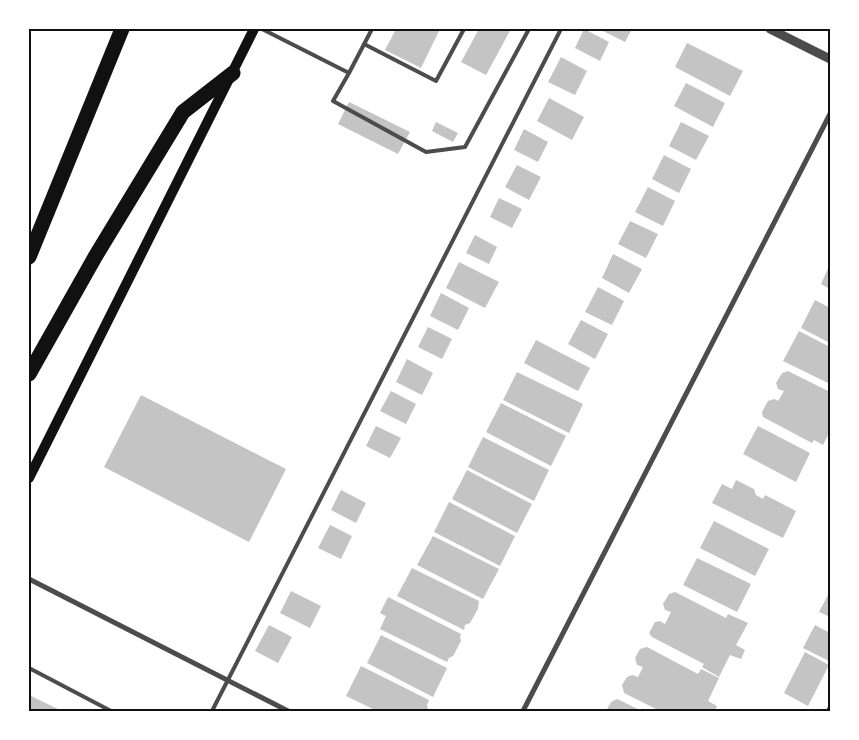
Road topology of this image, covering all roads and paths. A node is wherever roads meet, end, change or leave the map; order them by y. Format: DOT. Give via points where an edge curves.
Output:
graph roads {
  1 [pos="122,29"];
  2 [pos="254,29"];
  3 [pos="262,29"];
  4 [pos="372,29"];
  5 [pos="464,29"];
  6 [pos="529,29"];
  7 [pos="561,29"];
  8 [pos="770,29"];
  9 [pos="364,44"];
  10 [pos="830,59"];
  11 [pos="233,73"];
  12 [pos="349,74"];
  13 [pos="830,114"];
  14 [pos="29,256"];
  15 [pos="29,374"];
  16 [pos="29,478"];
  17 [pos="29,579"];
  18 [pos="29,668"];
  19 [pos="228,680"];
  20 [pos="830,706"];
  21 [pos="111,711"];
  22 [pos="212,711"];
  23 [pos="288,711"];
  24 [pos="523,711"];
  25 [pos="828,711"];
  1 -- 14 [label="highway"];
  2 -- 11 [label="main road"];
  3 -- 12 [label="lane"];
  4 -- 9 [label="lane"];
  5 -- 9 [label="lane" via="436,81"];
  6 -- 12 [label="lane" via="465,147 426,152 333,101"];
  7 -- 19 [label="lane"];
  8 -- 10 [label="street"];
  9 -- 12 [label="lane"];
  11 -- 15 [label="highway" via="183,112"];
  11 -- 16 [label="main road"];
  13 -- 24 [label="street"];
  17 -- 19 [label="street"];
  18 -- 21 [label="lane"];
  19 -- 22 [label="lane"];
  19 -- 23 [label="street"];
  20 -- 25 [label="lane"];
}
